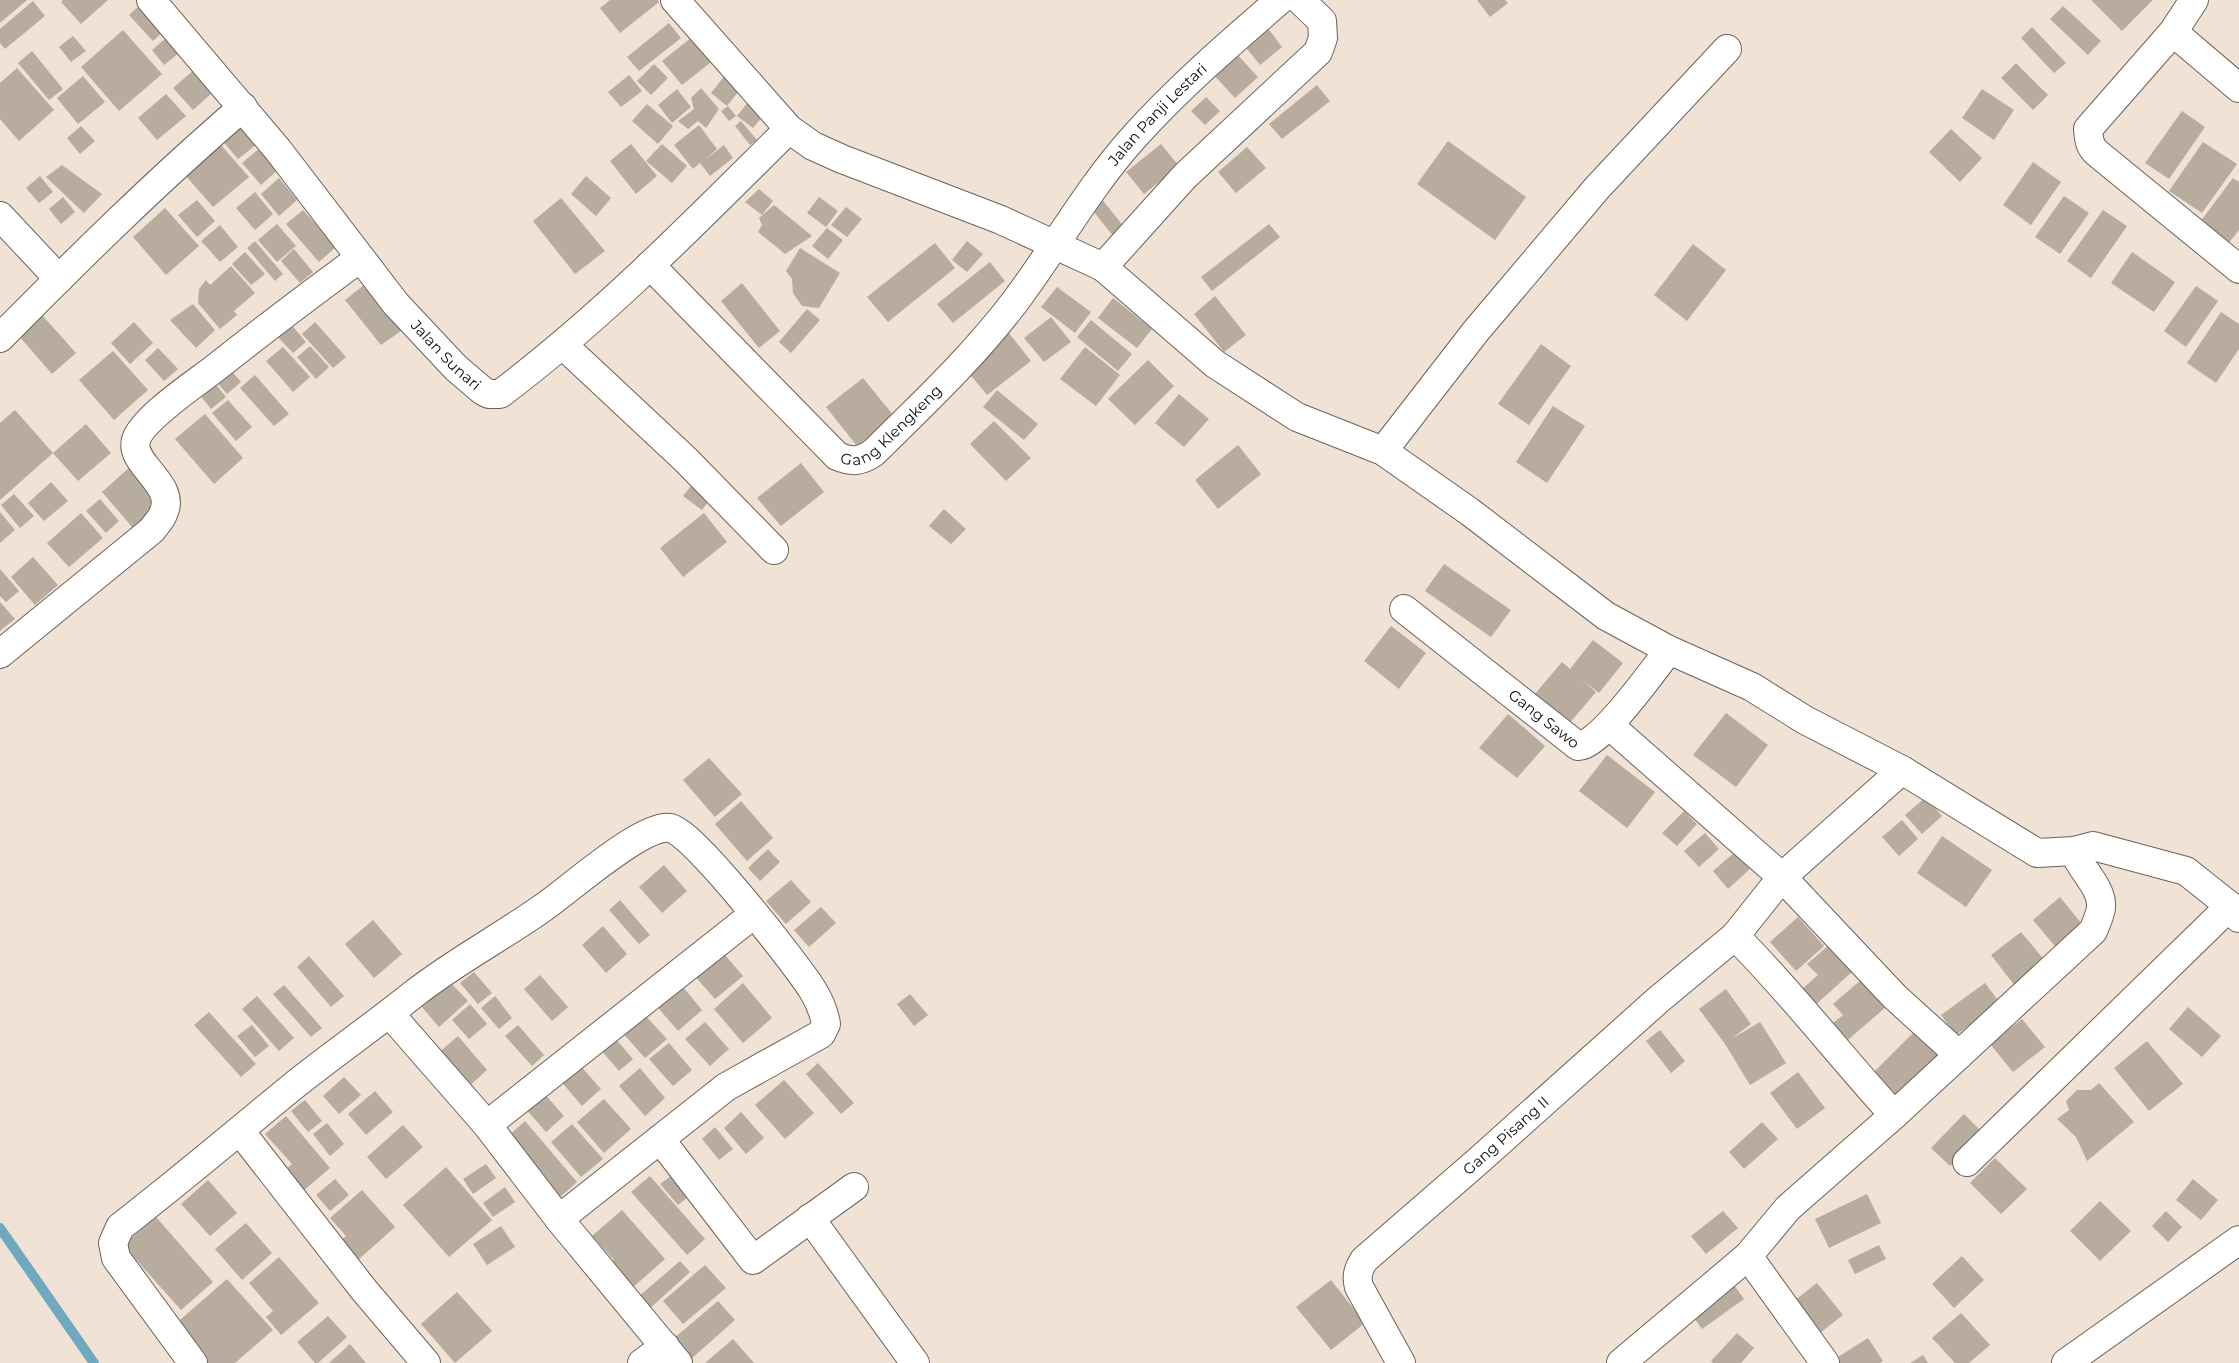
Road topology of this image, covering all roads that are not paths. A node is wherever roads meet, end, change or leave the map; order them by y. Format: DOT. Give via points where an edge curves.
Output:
graph roads {
  1 [pos="151,0"];
  2 [pos="675,0"];
  3 [pos="1280,0"];
  4 [pos="1300,0"];
  5 [pos="2194,0"];
  6 [pos="2173,32"];
  7 [pos="1727,50"];
  8 [pos="2239,88"];
  9 [pos="243,107"];
  10 [pos="789,129"];
  11 [pos="0,216"];
  12 [pos="1055,246"];
  13 [pos="360,258"];
  14 [pos="650,265"];
  15 [pos="1103,267"];
  16 [pos="2239,269"];
  17 [pos="59,279"];
  18 [pos="0,338"];
  19 [pos="563,346"];
  20 [pos="1383,451"];
  21 [pos="774,550"];
  22 [pos="1404,609"];
  23 [pos="1669,650"];
  24 [pos="0,654"];
  25 [pos="1609,725"];
  26 [pos="1902,770"];
  27 [pos="2084,848"];
  28 [pos="1782,877"];
  29 [pos="754,914"];
  30 [pos="2236,914"];
  31 [pos="1734,936"];
  32 [pos="390,1014"];
  33 [pos="1959,1055"];
  34 [pos="1894,1115"];
  35 [pos="487,1125"];
  36 [pos="240,1131"];
  37 [pos="660,1139"];
  38 [pos="1967,1162"];
  39 [pos="854,1187"];
  40 [pos="810,1218"];
  41 [pos="560,1219"];
  42 [pos="2239,1240"];
  43 [pos="1748,1256"];
  44 [pos="672,1354"];
  45 [pos="193,1363"];
  46 [pos="426,1363"];
  47 [pos="642,1363"];
  48 [pos="915,1363"];
  49 [pos="1401,1363"];
  50 [pos="1621,1363"];
  51 [pos="1825,1363"];
  52 [pos="2066,1363"];
  1 -- 9 [label="street, Jalan Sunari"];
  2 -- 10 [label="street"];
  3 -- 12 [label="street, Jalan Panji Lestari" via="1135,136 1087,195"];
  4 -- 15 [label="street" via="1322,21 1323,38 1318,52 1185,176"];
  5 -- 6 [label="street"];
  6 -- 8 [label="street"];
  6 -- 16 [label="street" via="2088,129 2091,148"];
  7 -- 20 [label="street" via="1597,188 1476,331"];
  9 -- 13 [label="street, Jalan Sunari"];
  9 -- 17 [label="street" via="180,162"];
  10 -- 12 [label="street" via="813,146 842,159 1001,220"];
  10 -- 14 [label="street, Jalan Sunari"];
  11 -- 17 [label="street"];
  12 -- 14 [label="street, Gang Klengkeng" via="975,349 879,447 862,460 837,456"];
  12 -- 15 [label="street"];
  13 -- 19 [label="street, Jalan Sunari" via="396,304 456,368 489,394 500,394"];
  13 -- 24 [label="street" via="178,396 142,428 135,441 136,452 164,491 163,514 152,530"];
  14 -- 19 [label="street, Jalan Sunari"];
  15 -- 20 [label="street" via="1215,364 1298,417"];
  17 -- 18 [label="street"];
  19 -- 21 [label="street" via="686,460"];
  20 -- 23 [label="street" via="1470,512 1606,616"];
  22 -- 25 [label="street, Gang Sawo" via="1578,746 1588,744"];
  23 -- 25 [label="street, Gang Sawo"];
  23 -- 26 [label="street" via="1752,687 1804,720"];
  25 -- 28 [label="street"];
  26 -- 27 [label="street" via="2037,853"];
  26 -- 28 [label="street, Gang Pisang II"];
  27 -- 30 [label="street" via="2186,871"];
  27 -- 33 [label="street" via="2079,864 2098,891 2101,909 2093,931"];
  28 -- 31 [label="street, Gang Pisang II"];
  28 -- 33 [label="street" via="1895,997"];
  29 -- 32 [label="street" via="682,832 660,829 614,854 544,908 416,992"];
  29 -- 35 [label="street"];
  29 -- 37 [label="street" via="813,990 826,1024 821,1034 726,1087"];
  30 -- 38 [label="street"];
  31 -- 34 [label="street"];
  31 -- 49 [label="street, Gang Pisang II" via="1364,1260 1358,1270 1358,1287"];
  32 -- 35 [label="street"];
  32 -- 36 [label="street"];
  33 -- 34 [label="street"];
  34 -- 43 [label="street" via="1788,1208"];
  35 -- 41 [label="street"];
  36 -- 45 [label="street" via="120,1226 113,1243 116,1258"];
  36 -- 46 [label="street" via="364,1290"];
  37 -- 40 [label="street" via="753,1260"];
  37 -- 41 [label="street"];
  39 -- 40 [label="street"];
  40 -- 48 [label="street"];
  41 -- 44 [label="street"];
  42 -- 52 [label="street"];
  43 -- 50 [label="street"];
  43 -- 51 [label="street"];
  44 -- 47 [label="street"];
}
